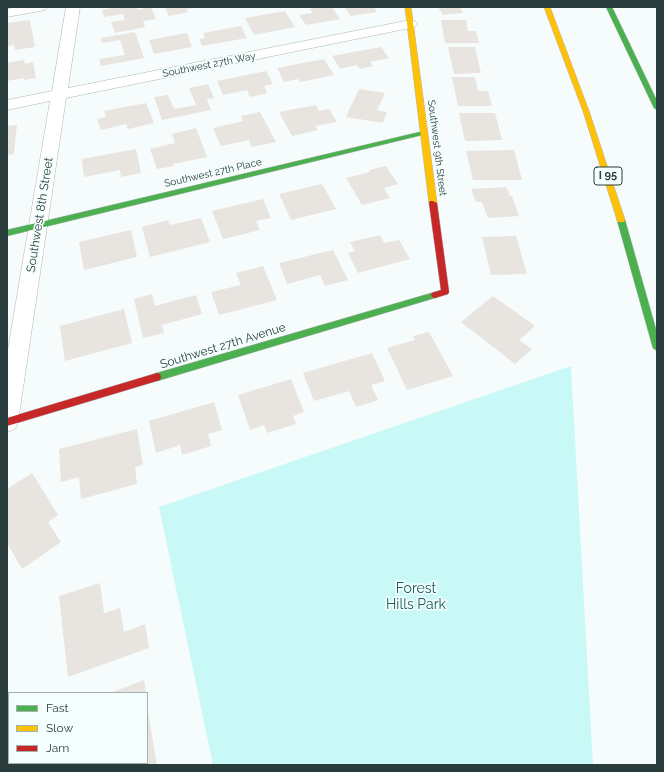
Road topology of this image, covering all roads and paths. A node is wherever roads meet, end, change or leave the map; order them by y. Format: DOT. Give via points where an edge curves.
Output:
graph roads {
  1 [pos="40,7"];
  2 [pos="73,7"];
  3 [pos="408,7"];
  4 [pos="547,7"];
  5 [pos="609,7"];
  6 [pos="7,13"];
  7 [pos="410,24"];
  8 [pos="60,95"];
  9 [pos="7,105"];
  10 [pos="657,108"];
  11 [pos="424,133"];
  12 [pos="39,226"];
  13 [pos="7,233"];
  14 [pos="445,292"];
  15 [pos="657,348"];
  16 [pos="7,422"];
  1 -- 6 [label="street"];
  2 -- 8 [label="street, Southwest 8th Street"];
  3 -- 7 [label="main road, Southwest 9th Street"];
  4 -- 15 [label="main road, I 95" via="610,182"];
  5 -- 10 [label="main road"];
  7 -- 8 [label="street, Southwest 27th Way"];
  7 -- 11 [label="main road, Southwest 9th Street"];
  8 -- 9 [label="street, Southwest 27th Way"];
  8 -- 12 [label="street, Southwest 8th Street"];
  11 -- 12 [label="main road, Southwest 27th Place"];
  11 -- 14 [label="main road, Southwest 9th Street"];
  12 -- 13 [label="main road, Southwest 27th Place"];
  12 -- 16 [label="street, Southwest 8th Street"];
  14 -- 16 [label="main road, Southwest 27th Avenue"];
}
